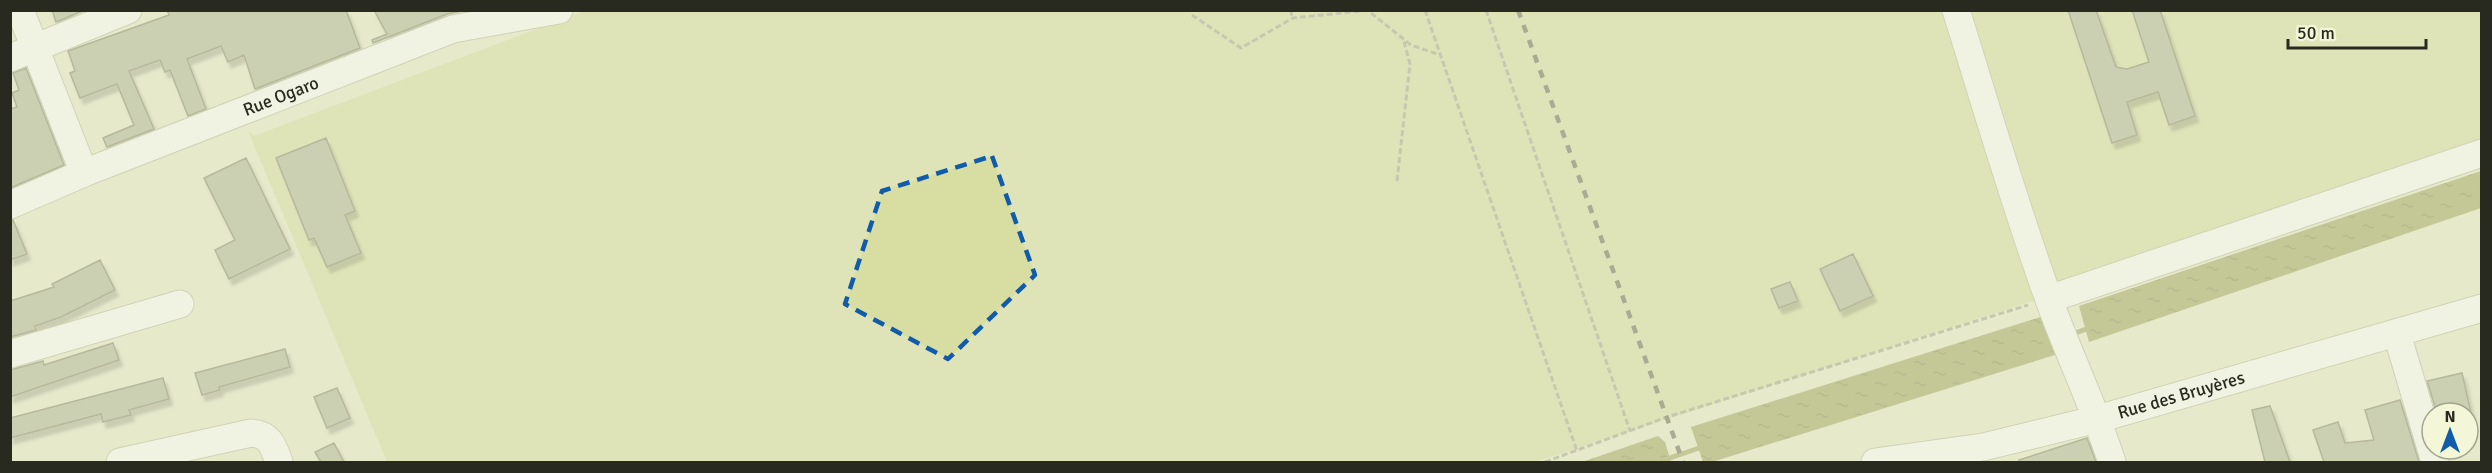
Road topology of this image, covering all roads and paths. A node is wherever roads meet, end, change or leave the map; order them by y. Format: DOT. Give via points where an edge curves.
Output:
graph roads {
  1 [pos="20,10"];
  2 [pos="128,10"];
  3 [pos="559,10"];
  4 [pos="1290,10"];
  5 [pos="1425,10"];
  6 [pos="1486,10"];
  7 [pos="1956,10"];
  8 [pos="1371,12"];
  9 [pos="1192,15"];
  10 [pos="1293,18"];
  11 [pos="1403,38"];
  12 [pos="22,53"];
  13 [pos="1440,55"];
  14 [pos="2481,153"];
  15 [pos="84,173"];
  16 [pos="1397,181"];
  17 [pos="10,205"];
  18 [pos="180,304"];
  19 [pos="2051,304"];
  20 [pos="2481,308"];
  21 [pos="2397,333"];
  22 [pos="10,354"];
  23 [pos="2098,419"];
  24 [pos="1630,431"];
  25 [pos="1578,451"];
  26 [pos="120,462"];
  27 [pos="279,462"];
  28 [pos="1545,462"];
  29 [pos="1875,462"];
  30 [pos="2112,462"];
  31 [pos="2435,462"];
  1 -- 12 [label="street"];
  2 -- 12 [label="street"];
  3 -- 15 [label="street, Rue Ogaro" via="453,29"];
  4 -- 10 [label="path"];
  5 -- 13 [label="path"];
  6 -- 24 [label="path"];
  7 -- 19 [label="street"];
  8 -- 10 [label="path"];
  8 -- 11 [label="path"];
  9 -- 10 [label="path" via="1241,48"];
  11 -- 13 [label="path" via="1411,45"];
  11 -- 16 [label="path" via="1410,64"];
  12 -- 15 [label="street"];
  13 -- 25 [label="path"];
  14 -- 19 [label="street"];
  15 -- 17 [label="street, Rue Ogaro"];
  18 -- 22 [label="street"];
  19 -- 23 [label="street"];
  19 -- 24 [label="path"];
  20 -- 21 [label="street, Rue des Bruyères"];
  21 -- 23 [label="street, Rue des Bruyères"];
  21 -- 31 [label="street"];
  23 -- 29 [label="street, Rue des Bruyères" via="1983,447"];
  23 -- 30 [label="street"];
  24 -- 25 [label="path"];
  25 -- 28 [label="path"];
  26 -- 27 [label="street" via="250,432 261,433 271,442"];
}
